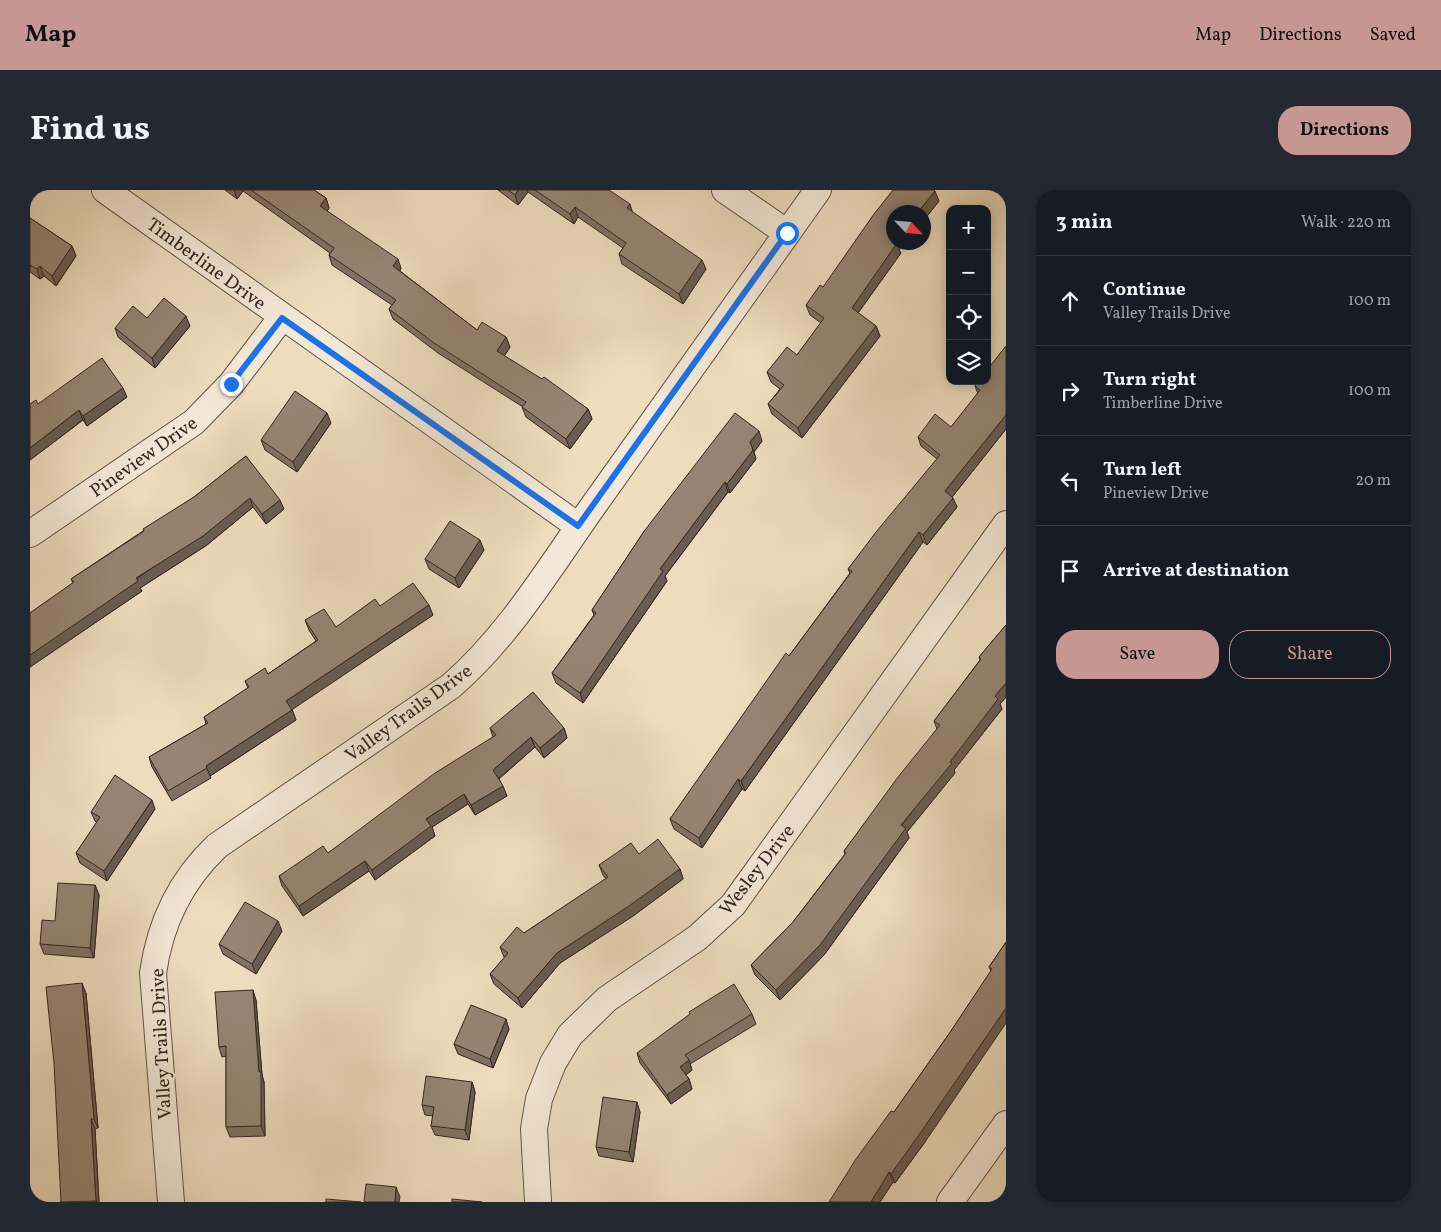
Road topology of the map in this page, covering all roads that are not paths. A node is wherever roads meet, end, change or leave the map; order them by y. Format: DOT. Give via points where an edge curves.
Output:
graph roads {
  1 [pos="105,190"];
  2 [pos="725,190"];
  3 [pos="818,190"];
  4 [pos="787,233"];
  5 [pos="282,318"];
  6 [pos="1006,524"];
  7 [pos="578,526"];
  8 [pos="30,534"];
  9 [pos="1006,1124"];
  10 [pos="171,1202"];
  11 [pos="538,1202"];
  12 [pos="950,1202"];
  1 -- 5 [label="street, Timberline Drive"];
  2 -- 4 [label="street"];
  3 -- 4 [label="street, Valley Trails Drive"];
  4 -- 7 [label="street, Valley Trails Drive"];
  5 -- 7 [label="street, Timberline Drive"];
  5 -- 8 [label="street, Pineview Drive" via="231,384 194,422"];
  6 -- 11 [label="street, Wesley Drive" via="733,904 698,938 607,999 570,1035 553,1063 540,1099 534,1129"];
  7 -- 10 [label="street, Valley Trails Drive" via="491,646 471,668 450,686 217,846 177,896 163,926 154,973"];
  9 -- 12 [label="street"];
}
